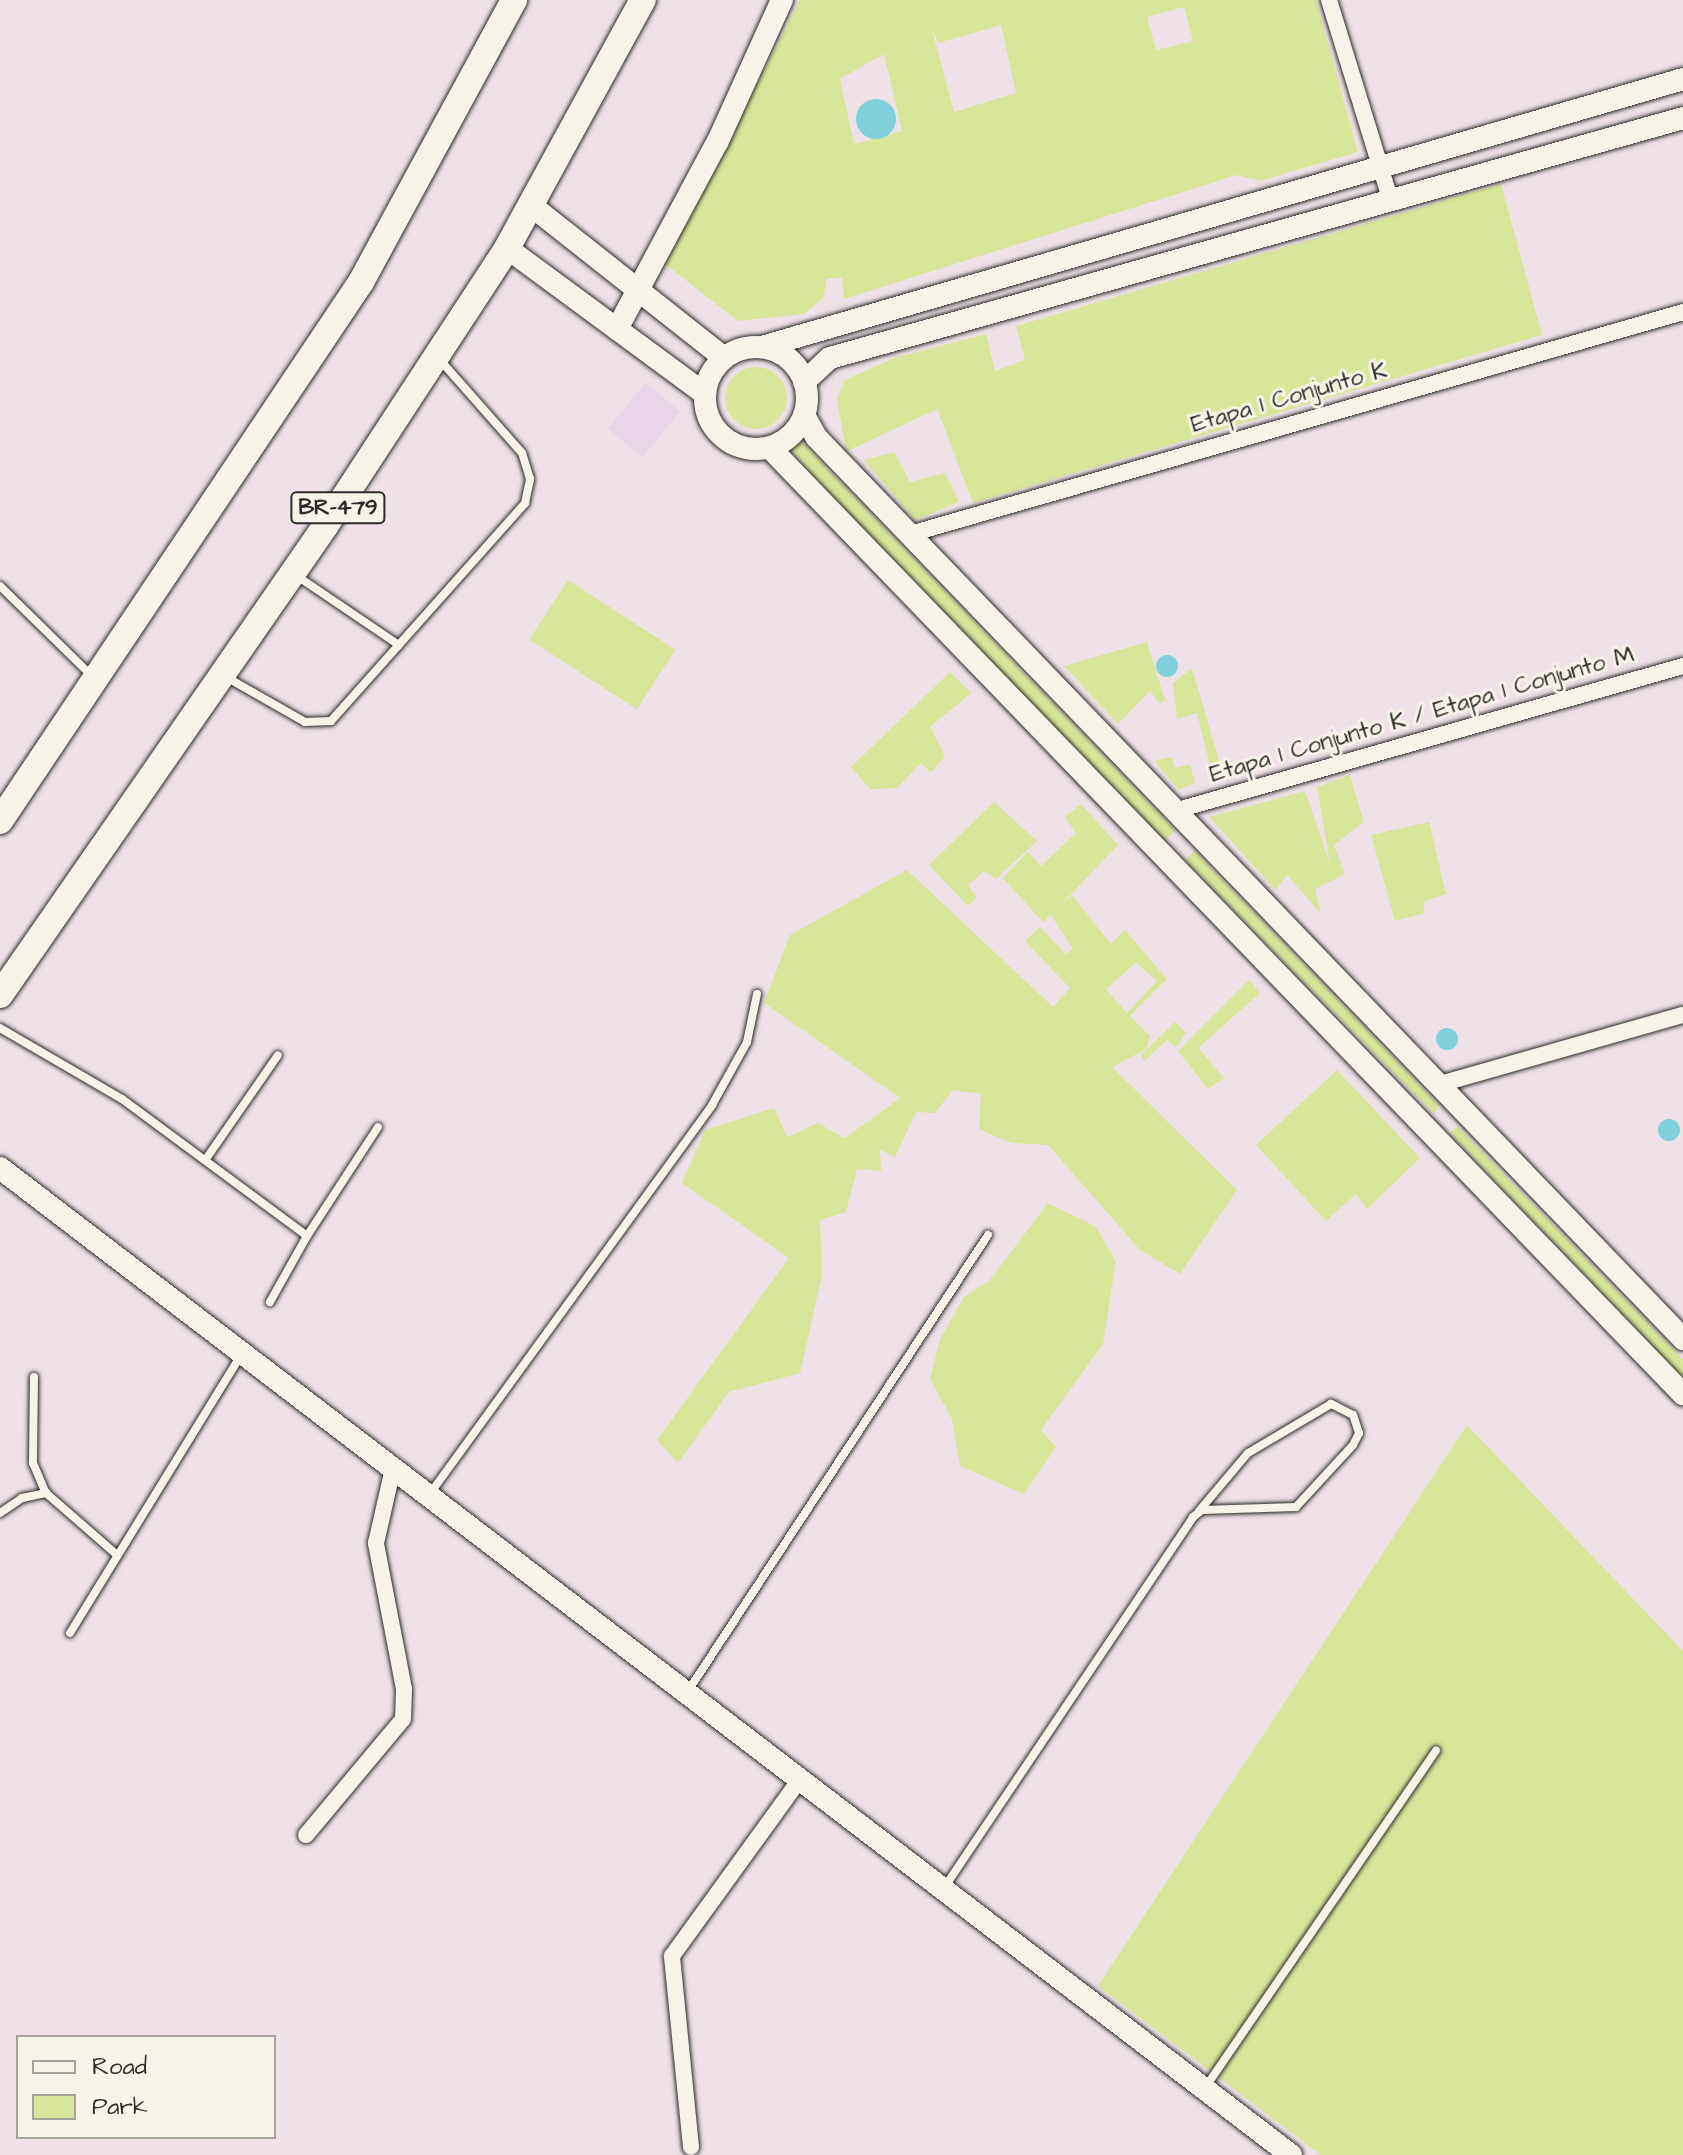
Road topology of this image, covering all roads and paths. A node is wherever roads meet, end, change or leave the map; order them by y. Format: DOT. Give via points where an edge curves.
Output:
graph roads {
  1 [pos="514,0"];
  2 [pos="643,0"];
  3 [pos="782,0"];
  4 [pos="1329,0"];
  5 [pos="1683,79"];
  6 [pos="1683,118"];
  7 [pos="1376,167"];
  8 [pos="1391,202"];
  9 [pos="533,207"];
  10 [pos="507,248"];
  11 [pos="643,290"];
  12 [pos="1683,312"];
  13 [pos="617,329"];
  14 [pos="762,347"];
  15 [pos="436,356"];
  16 [pos="724,358"];
  17 [pos="804,382"];
  18 [pos="705,394"];
  19 [pos="804,415"];
  20 [pos="770,448"];
  21 [pos="910,534"];
  22 [pos="292,574"];
  23 [pos="0,586"];
  24 [pos="399,645"];
  25 [pos="1683,666"];
  26 [pos="222,675"];
  27 [pos="97,680"];
  28 [pos="1174,811"];
  29 [pos="0,821"];
  30 [pos="1195,833"];
  31 [pos="1170,856"];
  32 [pos="757,994"];
  33 [pos="0,995"];
  34 [pos="1683,1015"];
  35 [pos="0,1028"];
  36 [pos="278,1055"];
  37 [pos="1440,1084"];
  38 [pos="1461,1106"];
  39 [pos="378,1127"];
  40 [pos="1434,1133"];
  41 [pos="206,1159"];
  42 [pos="0,1168"];
  43 [pos="988,1235"];
  44 [pos="307,1236"];
  45 [pos="270,1302"];
  46 [pos="1683,1339"];
  47 [pos="242,1353"];
  48 [pos="34,1377"];
  49 [pos="1683,1394"];
  50 [pos="393,1468"];
  51 [pos="46,1493"];
  52 [pos="429,1495"];
  53 [pos="1199,1511"];
  54 [pos="0,1513"];
  55 [pos="117,1555"];
  56 [pos="70,1633"];
  57 [pos="688,1692"];
  58 [pos="1436,1751"];
  59 [pos="798,1782"];
  60 [pos="306,1835"];
  61 [pos="943,1889"];
  62 [pos="1204,2088"];
  63 [pos="691,2147"];
  64 [pos="1291,2155"];
  1 -- 27 [label="main road" via="361,282"];
  2 -- 9 [label="main road, BR-479"];
  3 -- 11 [label="street"];
  4 -- 7 [label="street"];
  5 -- 7 [label="street"];
  6 -- 8 [label="street"];
  7 -- 8 [label="street"];
  7 -- 14 [label="street"];
  8 -- 17 [label="street" via="830,358"];
  9 -- 10 [label="main road, BR-479"];
  9 -- 11 [label="street"];
  10 -- 13 [label="street"];
  10 -- 15 [label="main road, BR-479"];
  11 -- 13 [label="street"];
  11 -- 16 [label="street"];
  12 -- 21 [label="street, Etapa 1 Conjunto K"];
  13 -- 18 [label="street"];
  14 -- 16 [label="street"];
  14 -- 17 [label="street" via="780,353"];
  15 -- 22 [label="main road, BR-479"];
  15 -- 24 [label="lane" via="522,453 529,492"];
  16 -- 18 [label="street"];
  17 -- 19 [label="street"];
  18 -- 20 [label="street" via="716,431 750,449"];
  19 -- 20 [label="street"];
  19 -- 21 [label="street"];
  20 -- 31 [label="street"];
  21 -- 28 [label="street"];
  22 -- 24 [label="lane"];
  22 -- 26 [label="main road, BR-479"];
  23 -- 27 [label="lane"];
  24 -- 26 [label="lane" via="331,721 319,725"];
  25 -- 28 [label="street, Etapa 1 Conjunto K / Etapa 1 Conjunto M"];
  26 -- 33 [label="main road, BR-479"];
  27 -- 29 [label="main road"];
  28 -- 30 [label="street"];
  30 -- 31 [label="street"];
  30 -- 37 [label="street"];
  31 -- 40 [label="street"];
  32 -- 52 [label="lane" via="747,1042 712,1105"];
  34 -- 37 [label="street"];
  35 -- 41 [label="lane" via="122,1099"];
  36 -- 41 [label="lane"];
  37 -- 38 [label="street"];
  38 -- 40 [label="street"];
  38 -- 46 [label="street"];
  39 -- 44 [label="lane"];
  40 -- 49 [label="street"];
  41 -- 44 [label="lane" via="250,1201"];
  42 -- 47 [label="street"];
  43 -- 57 [label="lane"];
  44 -- 45 [label="lane"];
  47 -- 50 [label="street"];
  47 -- 55 [label="lane"];
  48 -- 51 [label="lane" via="33,1463"];
  50 -- 52 [label="street"];
  50 -- 60 [label="street" via="376,1543 404,1689 403,1719"];
  51 -- 54 [label="lane" via="22,1498"];
  51 -- 55 [label="lane"];
  52 -- 57 [label="street"];
  53 -- 53 [label="lane" via="1296,1507 1353,1445 1359,1433 1353,1415 1331,1404 1248,1453"];
  53 -- 61 [label="lane"];
  55 -- 56 [label="lane"];
  57 -- 59 [label="street"];
  58 -- 62 [label="lane"];
  59 -- 61 [label="street"];
  59 -- 63 [label="street" via="672,1956"];
  61 -- 62 [label="street"];
  62 -- 64 [label="street"];
}
